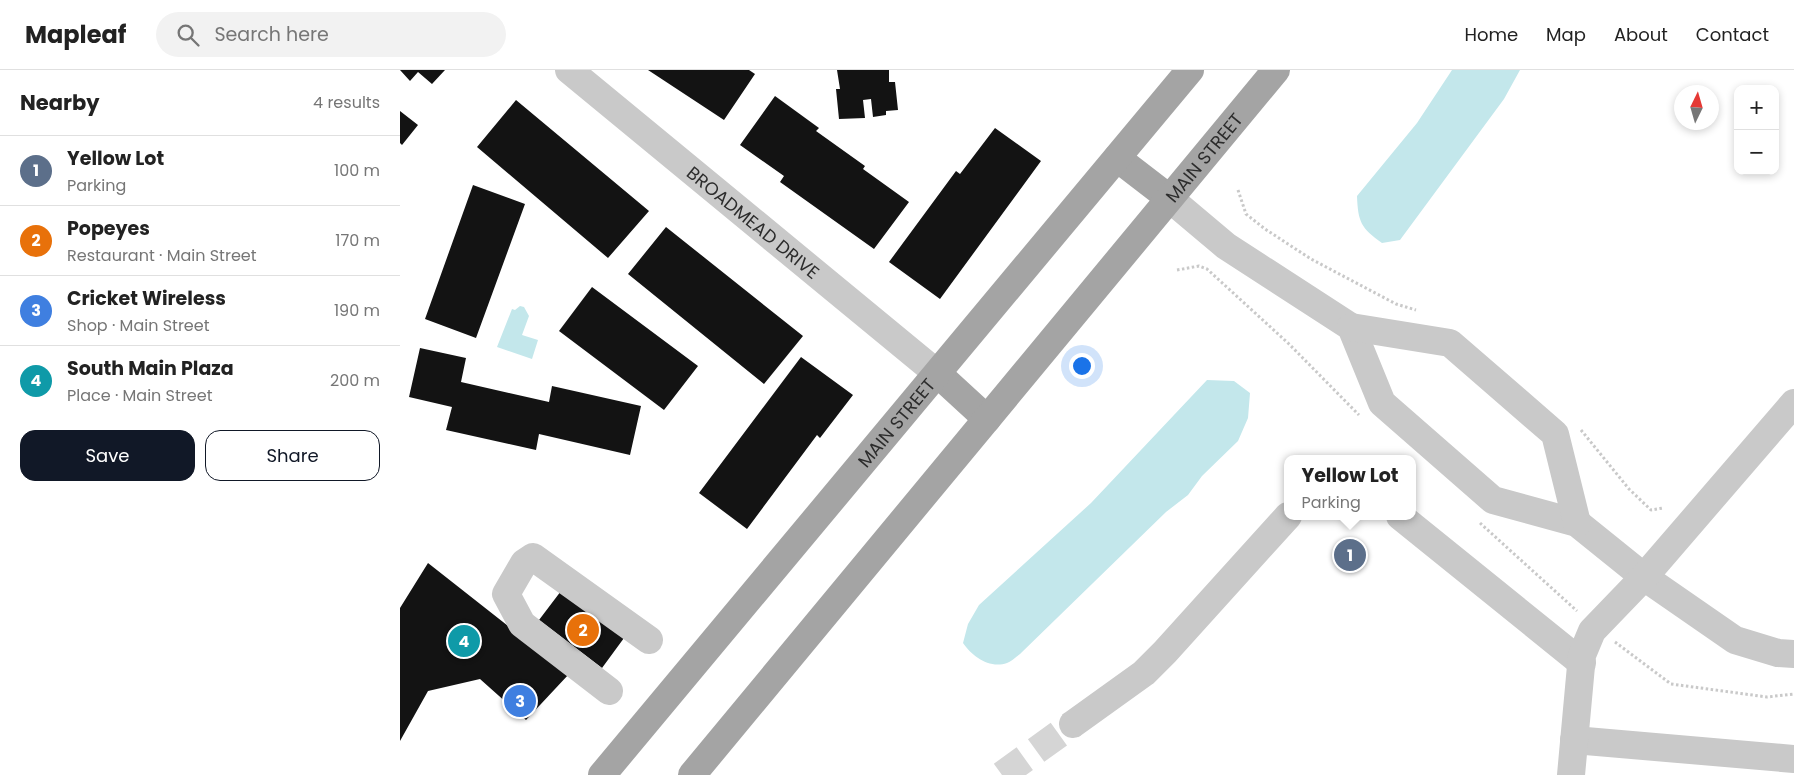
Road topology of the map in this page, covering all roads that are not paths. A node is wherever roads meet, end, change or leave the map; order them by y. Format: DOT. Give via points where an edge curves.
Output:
graph roads {
  1 [pos="569,70"];
  2 [pos="1190,70"];
  3 [pos="1276,70"];
  4 [pos="1117,158"];
  5 [pos="1169,198"];
  6 [pos="1350,328"];
  7 [pos="938,374"];
  8 [pos="1794,403"];
  9 [pos="987,419"];
  10 [pos="1284,520"];
  11 [pos="1405,520"];
  12 [pos="1576,523"];
  13 [pos="1644,577"];
  14 [pos="649,640"];
  15 [pos="1794,654"];
  16 [pos="1582,662"];
  17 [pos="609,691"];
  18 [pos="1074,724"];
  19 [pos="1574,740"];
  20 [pos="1794,758"];
  21 [pos="602,775"];
  22 [pos="692,775"];
  23 [pos="1571,775"];
  1 -- 7 [label="street, BROADMEAD DRIVE"];
  2 -- 4 [label="main road, MAIN STREET"];
  3 -- 5 [label="main road, MAIN STREET"];
  4 -- 5 [label="main road"];
  4 -- 7 [label="main road, MAIN STREET"];
  5 -- 6 [label="street" via="1226,246"];
  5 -- 9 [label="main road, MAIN STREET"];
  6 -- 12 [label="street" via="1382,403 1493,500"];
  6 -- 12 [label="street" via="1450,342 1555,434"];
  7 -- 9 [label="main road"];
  7 -- 21 [label="main road, MAIN STREET"];
  8 -- 13 [label="street"];
  9 -- 22 [label="main road, MAIN STREET"];
  10 -- 18 [label="street" via="1144,673"];
  11 -- 16 [label="street"];
  12 -- 13 [label="street"];
  13 -- 15 [label="street" via="1735,640 1778,653"];
  13 -- 16 [label="street" via="1595,627"];
  14 -- 17 [label="street" via="533,557 524,563 506,594 522,624"];
  16 -- 19 [label="street"];
  19 -- 20 [label="street"];
  19 -- 23 [label="street"];
}
